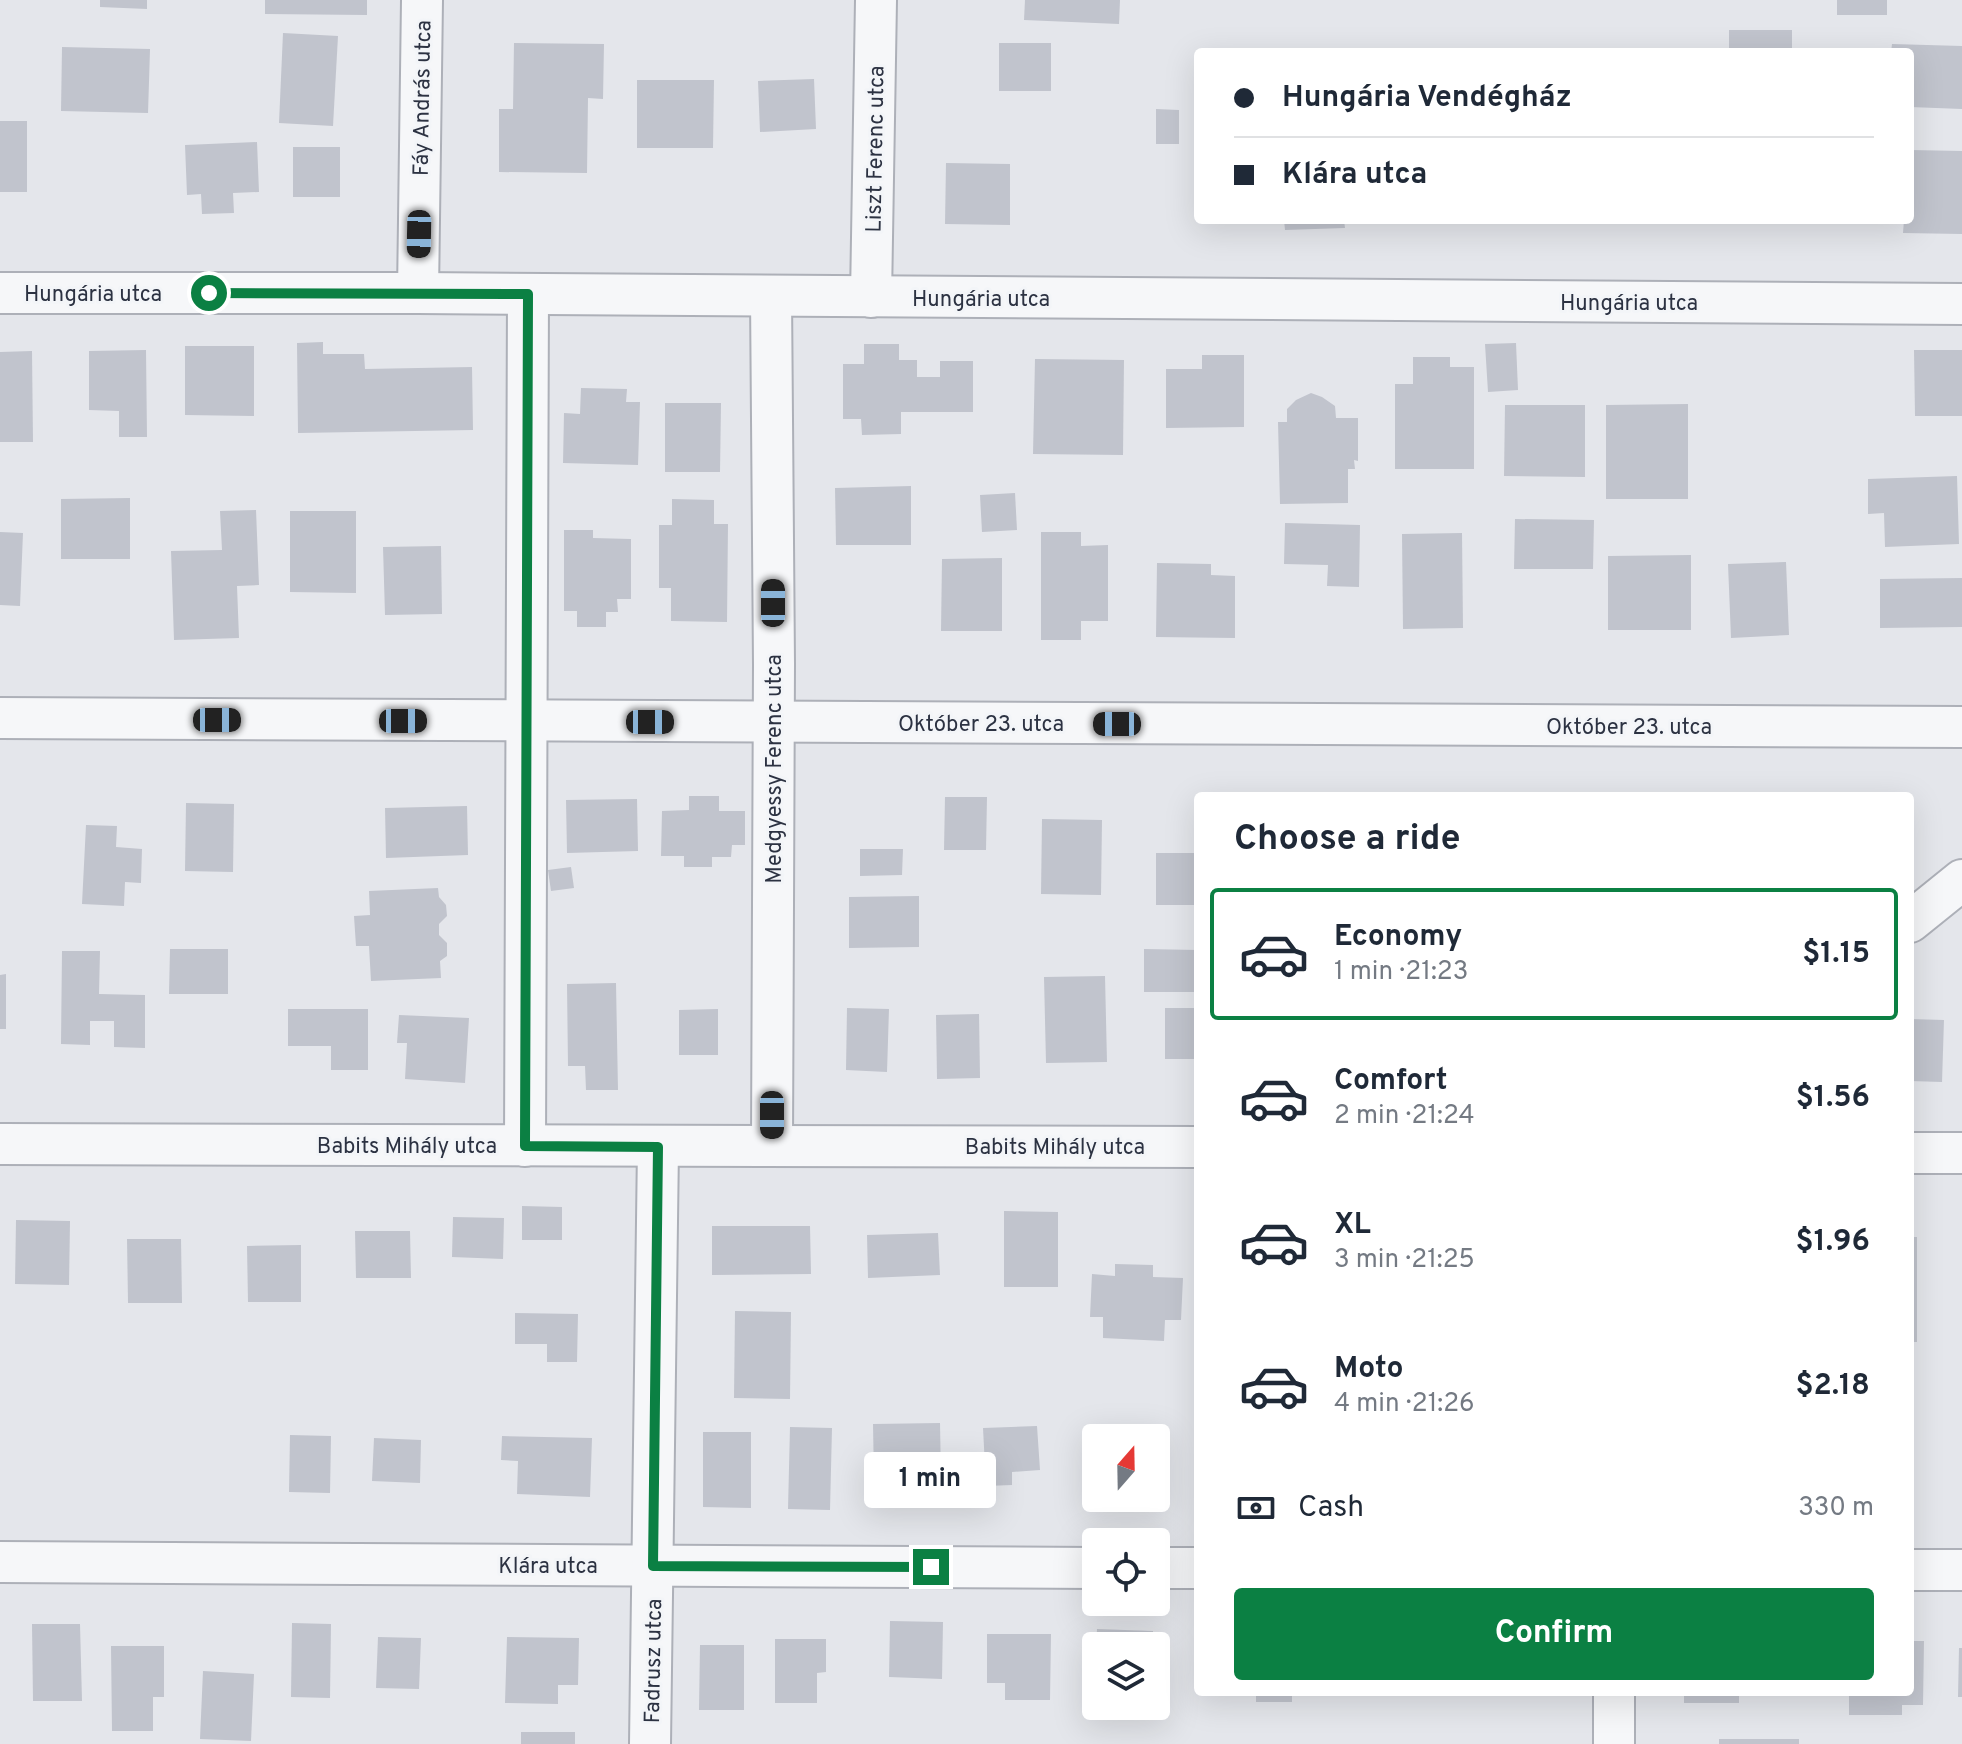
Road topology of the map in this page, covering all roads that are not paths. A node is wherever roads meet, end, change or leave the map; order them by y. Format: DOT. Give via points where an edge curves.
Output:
graph roads {
  1 [pos="422,0"];
  2 [pos="876,0"];
  3 [pos="0,293"];
  4 [pos="418,293"];
  5 [pos="528,294"];
  6 [pos="771,296"];
  7 [pos="871,297"];
  8 [pos="1962,304"];
  9 [pos="0,718"];
  10 [pos="527,722"];
  11 [pos="773,722"];
  12 [pos="1962,727"];
  13 [pos="1962,880"];
  14 [pos="1914,919"];
  15 [pos="0,1144"];
  16 [pos="772,1145"];
  17 [pos="525,1146"];
  18 [pos="658,1147"];
  19 [pos="1194,1147"];
  20 [pos="1914,1153"];
  21 [pos="1962,1153"];
  22 [pos="0,1562"];
  23 [pos="653,1566"];
  24 [pos="1082,1568"];
  25 [pos="1170,1568"];
  26 [pos="1194,1568"];
  27 [pos="1914,1570"];
  28 [pos="1962,1570"];
  29 [pos="1614,1696"];
  30 [pos="650,1744"];
  31 [pos="1614,1744"];
  1 -- 4 [label="street, Fáy András utca"];
  2 -- 7 [label="street, Liszt Ferenc utca"];
  3 -- 4 [label="street, Hungária utca"];
  4 -- 5 [label="street, Hungária utca"];
  5 -- 6 [label="street, Hungária utca"];
  5 -- 10 [label="street"];
  6 -- 7 [label="street, Hungária utca"];
  6 -- 11 [label="street, Medgyessy Ferenc utca"];
  7 -- 8 [label="street, Hungária utca"];
  9 -- 10 [label="street, Október 23. utca"];
  10 -- 11 [label="street, Október 23. utca"];
  10 -- 17 [label="street"];
  11 -- 12 [label="street, Október 23. utca"];
  11 -- 16 [label="street, Medgyessy Ferenc utca"];
  13 -- 14 [label="street"];
  15 -- 17 [label="street, Babits Mihály utca"];
  16 -- 18 [label="street, Babits Mihály utca"];
  16 -- 19 [label="street, Babits Mihály utca"];
  17 -- 18 [label="street, Babits Mihály utca"];
  18 -- 23 [label="street, Fadrusz utca"];
  20 -- 21 [label="street"];
  22 -- 23 [label="street, Klára utca"];
  23 -- 24 [label="street, Klára utca"];
  23 -- 30 [label="street, Fadrusz utca"];
  25 -- 26 [label="street"];
  27 -- 28 [label="street"];
  29 -- 31 [label="street"];
}
